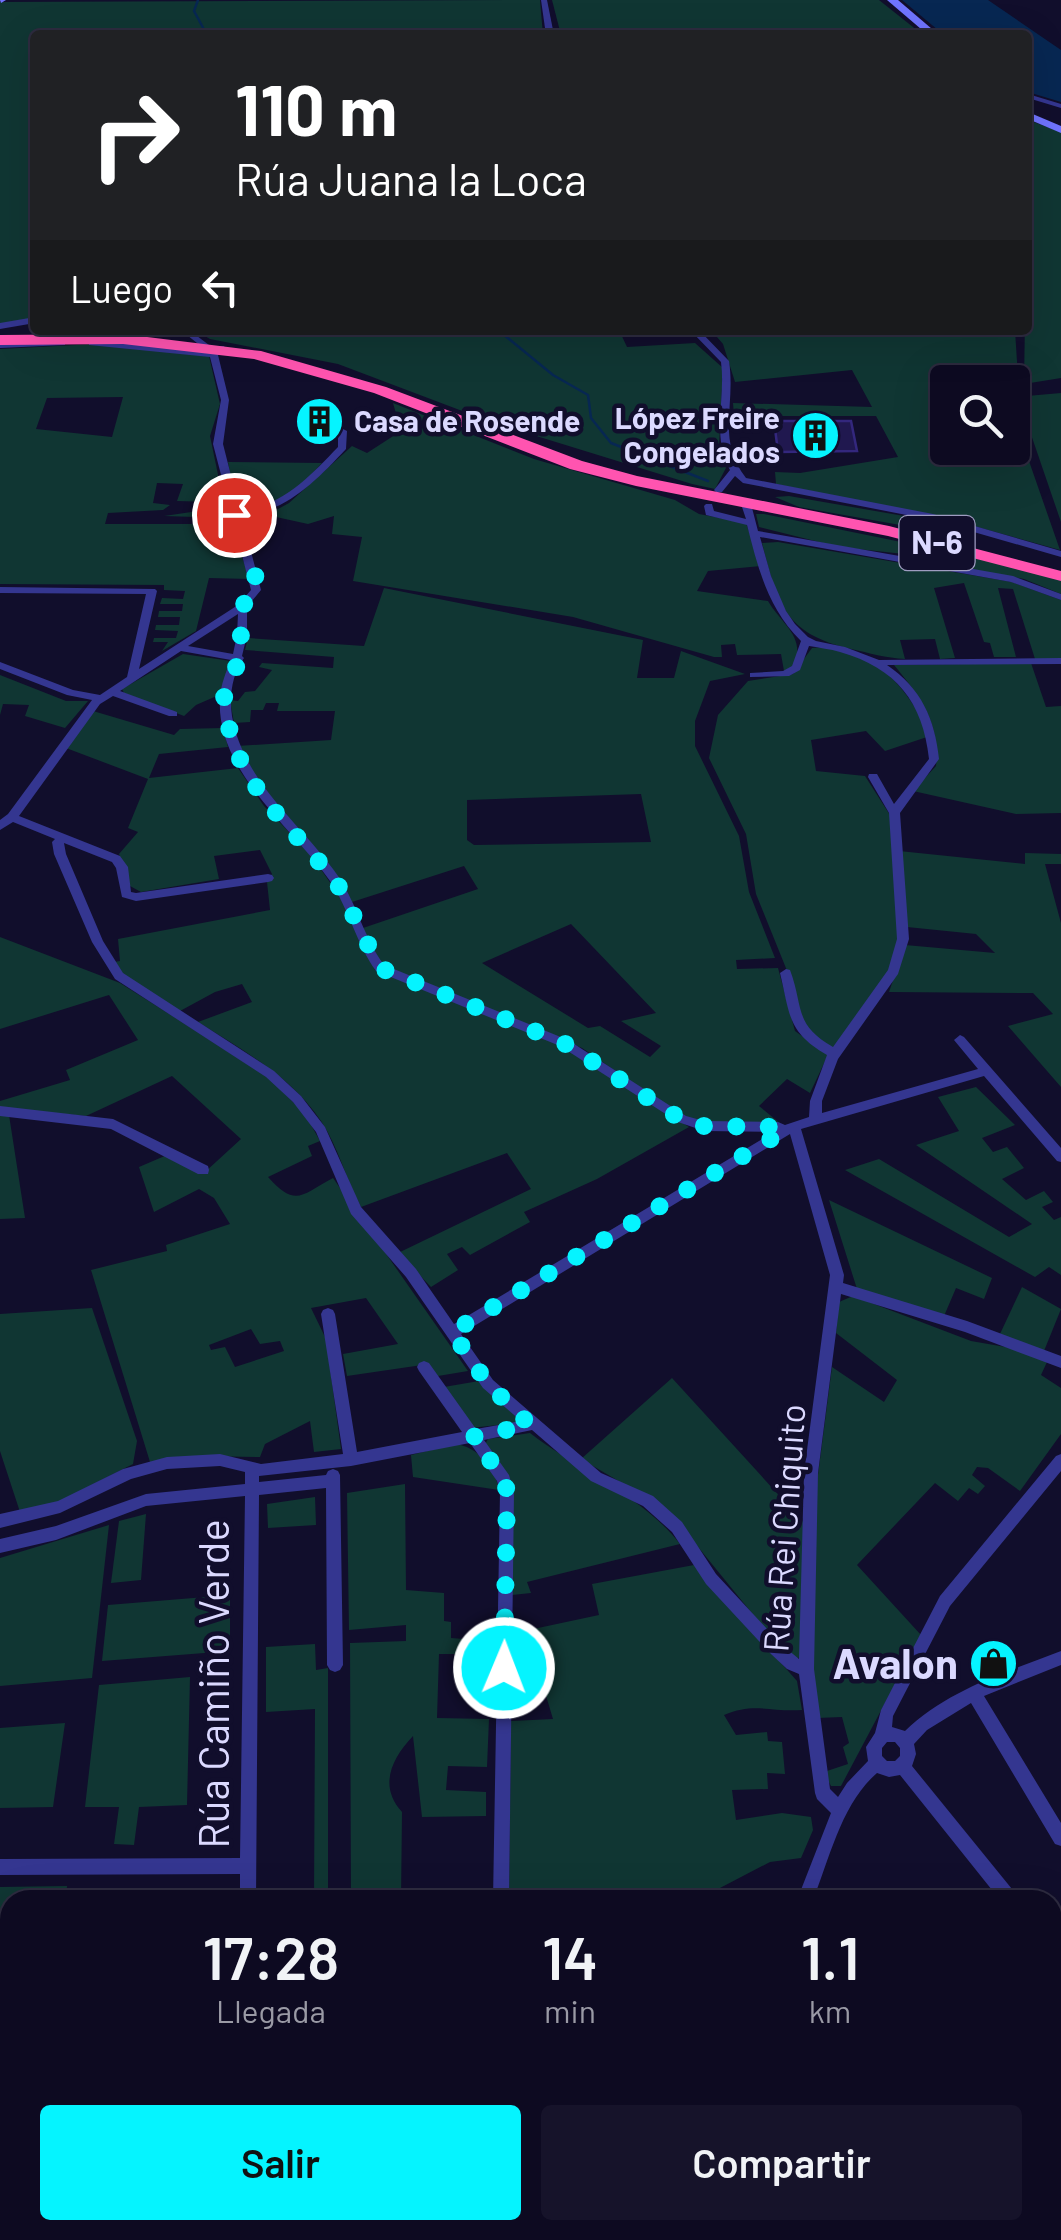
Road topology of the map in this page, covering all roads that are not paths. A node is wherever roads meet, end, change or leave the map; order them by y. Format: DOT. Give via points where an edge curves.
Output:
graph roads {
  1 [pos="544,0"];
  2 [pos="892,0"];
  3 [pos="549,30"];
  4 [pos="928,30"];
  5 [pos="1032,97"];
  6 [pos="1061,106"];
  7 [pos="1032,117"];
  8 [pos="1061,130"];
  9 [pos="30,321"];
  10 [pos="0,326"];
  11 [pos="190,335"];
  12 [pos="698,335"];
  13 [pos="0,343"];
  14 [pos="214,349"];
  15 [pos="334,411"];
  16 [pos="734,471"];
  17 [pos="756,484"];
  18 [pos="718,499"];
  19 [pos="746,504"];
  20 [pos="234,515"];
  21 [pos="810,517"];
  22 [pos="933,517"];
  23 [pos="754,528"];
  24 [pos="1061,554"];
  25 [pos="912,562"];
  26 [pos="1061,576"];
  27 [pos="0,590"];
  28 [pos="1061,597"];
  29 [pos="242,607"];
  30 [pos="806,641"];
  31 [pos="179,648"];
  32 [pos="240,658"];
  33 [pos="1061,661"];
  34 [pos="883,662"];
  35 [pos="0,664"];
  36 [pos="754,675"];
  37 [pos="132,678"];
  38 [pos="106,694"];
  39 [pos="173,714"];
  40 [pos="873,777"];
  41 [pos="894,813"];
  42 [pos="12,817"];
  43 [pos="0,826"];
  44 [pos="63,838"];
  45 [pos="268,878"];
  46 [pos="786,973"];
  47 [pos="960,1040"];
  48 [pos="834,1053"];
  49 [pos="986,1072"];
  50 [pos="0,1111"];
  51 [pos="814,1120"];
  52 [pos="789,1128"];
  53 [pos="1061,1157"];
  54 [pos="202,1170"];
  55 [pos="836,1287"];
  56 [pos="328,1314"];
  57 [pos="452,1332"];
  58 [pos="1061,1362"];
  59 [pos="424,1366"];
  60 [pos="530,1425"];
  61 [pos="472,1437"];
  62 [pos="351,1460"];
  63 [pos="1061,1460"];
  64 [pos="332,1463"];
  65 [pos="252,1468"];
  66 [pos="333,1480"];
  67 [pos="250,1490"];
  68 [pos="0,1521"];
  69 [pos="0,1546"];
  70 [pos="1061,1658"];
  71 [pos="336,1665"];
  72 [pos="806,1669"];
  73 [pos="974,1693"];
  74 [pos="882,1736"];
  75 [pos="905,1742"];
  76 [pos="878,1762"];
  77 [pos="903,1766"];
  78 [pos="841,1812"];
  79 [pos="1061,1838"];
  80 [pos="248,1866"];
  81 [pos="0,1867"];
  82 [pos="248,1890"];
  83 [pos="501,1890"];
  84 [pos="809,1890"];
  85 [pos="1002,1890"];
  1 -- 3 [label="street"];
  2 -- 4 [label="street"];
  5 -- 6 [label="street"];
  7 -- 8 [label="street"];
  9 -- 10 [label="street"];
  11 -- 14 [label="street"];
  12 -- 16 [label="street" via="727,368 721,424"];
  13 -- 14 [label="highway, N-6" via="71,337"];
  14 -- 18 [label="highway, N-6" via="291,362 576,464"];
  14 -- 20 [label="street" via="225,400 217,437"];
  15 -- 20 [label="street" via="344,446 314,478 276,508"];
  16 -- 17 [label="street"];
  16 -- 18 [label="street"];
  17 -- 18 [label="highway"];
  17 -- 21 [label="highway"];
  17 -- 22 [label="street"];
  18 -- 19 [label="highway, N-6"];
  18 -- 23 [label="street" via="709,513"];
  19 -- 21 [label="highway, N-6"];
  19 -- 23 [label="street"];
  20 -- 29 [label="street" via="258,584"];
  21 -- 26 [label="highway, N-6"];
  22 -- 24 [label="street"];
  22 -- 25 [label="street, bridge"];
  23 -- 25 [label="street"];
  23 -- 30 [label="street" via="772,592"];
  25 -- 28 [label="street" via="1014,579"];
  27 -- 37 [label="street" via="152,591"];
  29 -- 31 [label="street"];
  29 -- 32 [label="street"];
  30 -- 34 [label="street"];
  30 -- 36 [label="street" via="796,668"];
  31 -- 32 [label="street"];
  31 -- 37 [label="street"];
  32 -- 52 [label="street" via="224,696 232,745 262,797 336,881 380,968 564,1043 682,1120"];
  33 -- 34 [label="street"];
  34 -- 41 [label="street" via="919,704 934,750"];
  35 -- 38 [label="street" via="71,692"];
  37 -- 38 [label="street"];
  38 -- 39 [label="street"];
  38 -- 42 [label="street"];
  40 -- 41 [label="street"];
  41 -- 48 [label="street" via="904,939 894,971"];
  42 -- 43 [label="street"];
  42 -- 44 [label="street"];
  44 -- 45 [label="street" via="116,859 126,894 136,897"];
  44 -- 57 [label="street" via="60,854 119,976 270,1074 296,1098 321,1130 356,1210"];
  46 -- 48 [label="street" via="798,1029"];
  47 -- 49 [label="street"];
  48 -- 51 [label="street"];
  49 -- 51 [label="street"];
  49 -- 53 [label="street"];
  50 -- 54 [label="street" via="113,1124"];
  51 -- 52 [label="street"];
  52 -- 55 [label="street, Rúa Rei Chiquito"];
  52 -- 57 [label="street"];
  55 -- 58 [label="street"];
  55 -- 72 [label="street, Rúa Rei Chiquito" via="811,1474"];
  56 -- 62 [label="street"];
  57 -- 60 [label="street" via="488,1384"];
  59 -- 61 [label="street"];
  60 -- 61 [label="street"];
  60 -- 72 [label="street" via="596,1477 663,1514 711,1580 776,1650"];
  61 -- 62 [label="street"];
  61 -- 83 [label="street" via="507,1492"];
  62 -- 64 [label="street"];
  63 -- 74 [label="street" via="945,1601 886,1715"];
  64 -- 65 [label="street"];
  64 -- 66 [label="street"];
  65 -- 67 [label="street, Rúa Camiño Verde"];
  65 -- 68 [label="street" via="205,1459 144,1468 60,1508"];
  66 -- 67 [label="street"];
  66 -- 71 [label="street"];
  67 -- 69 [label="street" via="146,1500"];
  67 -- 80 [label="street, Rúa Camiño Verde"];
  70 -- 73 [label="street"];
  72 -- 78 [label="street, Rúa Rei Chiquito" via="823,1794"];
  73 -- 75 [label="street"];
  73 -- 79 [label="street"];
  74 -- 75 [label="street"];
  74 -- 76 [label="street" via="873,1748"];
  75 -- 77 [label="street" via="910,1752"];
  76 -- 77 [label="street" via="890,1769"];
  76 -- 78 [label="street" via="863,1772"];
  77 -- 85 [label="street"];
  78 -- 84 [label="street"];
  80 -- 81 [label="street"];
  80 -- 82 [label="street, Rúa Camiño Verde"];
}
